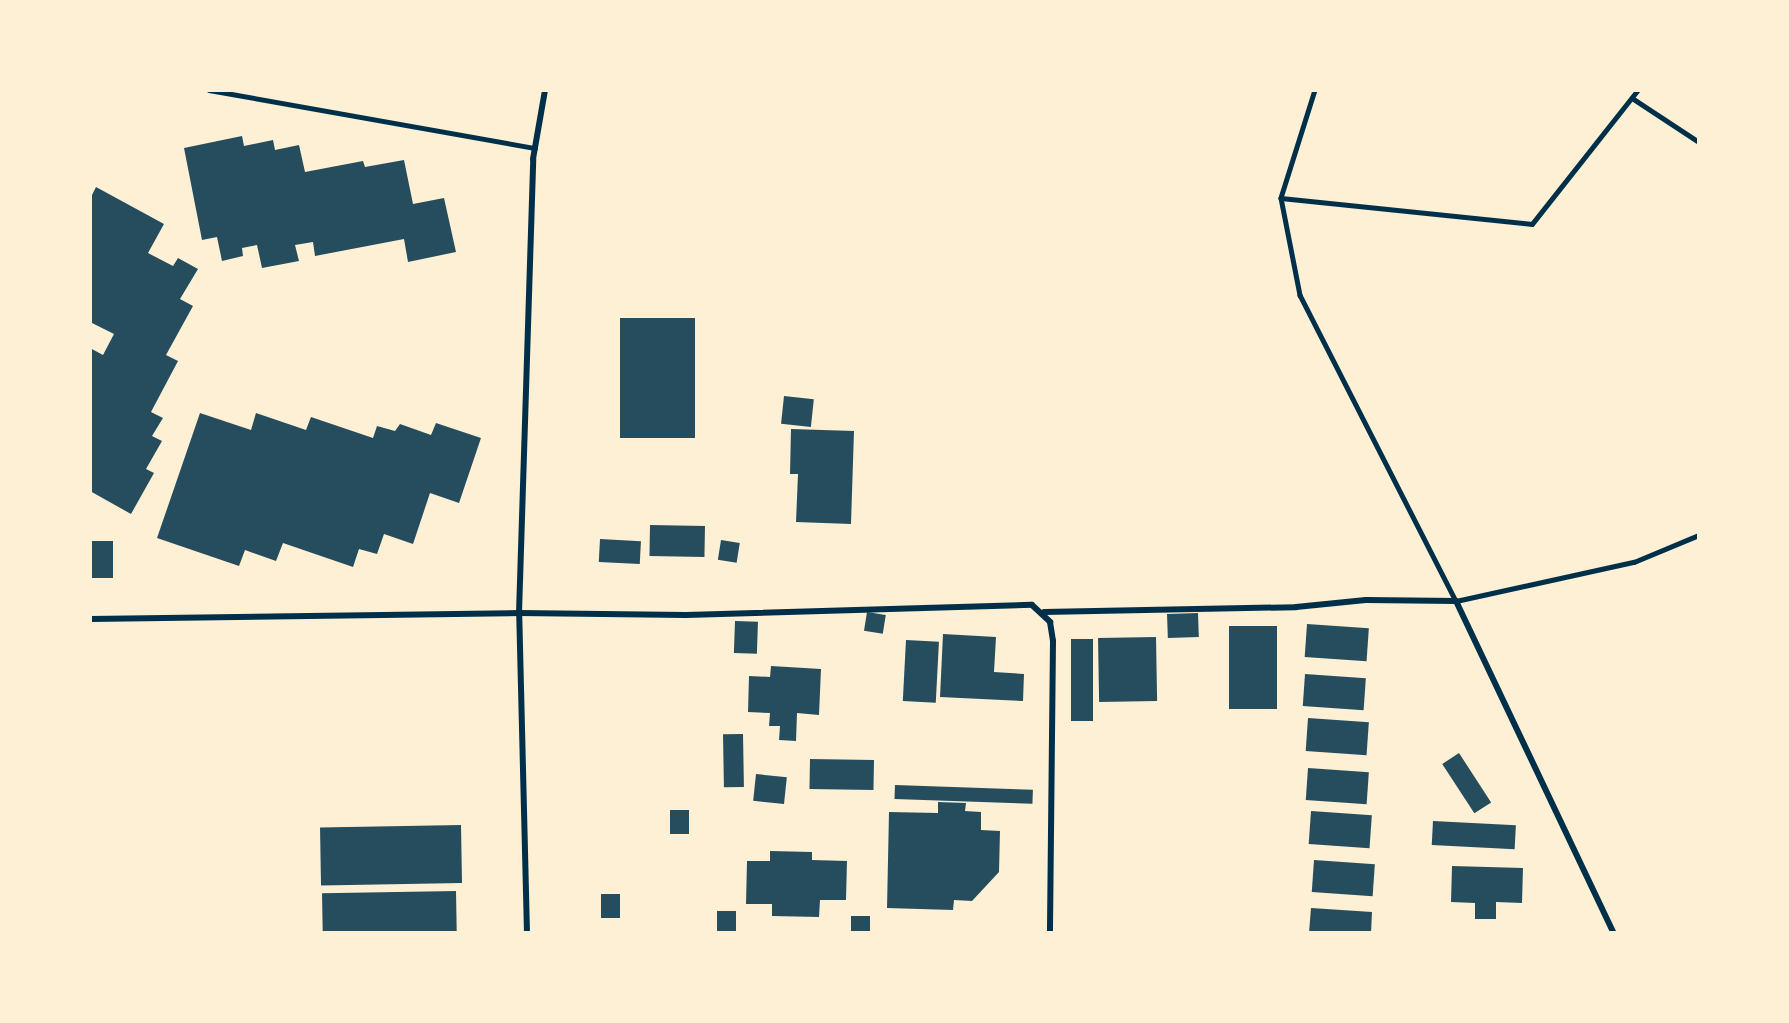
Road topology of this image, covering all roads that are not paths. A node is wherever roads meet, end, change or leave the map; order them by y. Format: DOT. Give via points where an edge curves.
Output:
graph roads {
  1 [pos="209,90"];
  2 [pos="545,90"];
  3 [pos="1315,90"];
  4 [pos="1638,90"];
  5 [pos="1632,98"];
  6 [pos="1699,142"];
  7 [pos="535,148"];
  8 [pos="1281,198"];
  9 [pos="1699,535"];
  10 [pos="1456,601"];
  11 [pos="1044,612"];
  12 [pos="519,613"];
  13 [pos="90,619"];
  14 [pos="527,933"];
  15 [pos="1050,933"];
  16 [pos="1614,933"];
  1 -- 7 [label="lane"];
  2 -- 7 [label="street"];
  3 -- 8 [label="lane"];
  4 -- 5 [label="lane"];
  5 -- 6 [label="lane"];
  5 -- 8 [label="lane" via="1532,224"];
  7 -- 12 [label="street"];
  8 -- 10 [label="lane" via="1300,295"];
  9 -- 10 [label="lane" via="1634,562"];
  10 -- 11 [label="street" via="1366,600 1296,607"];
  10 -- 16 [label="street"];
  11 -- 12 [label="street" via="1032,605 686,615"];
  11 -- 15 [label="street" via="1053,641"];
  12 -- 13 [label="street"];
  12 -- 14 [label="street"];
}
